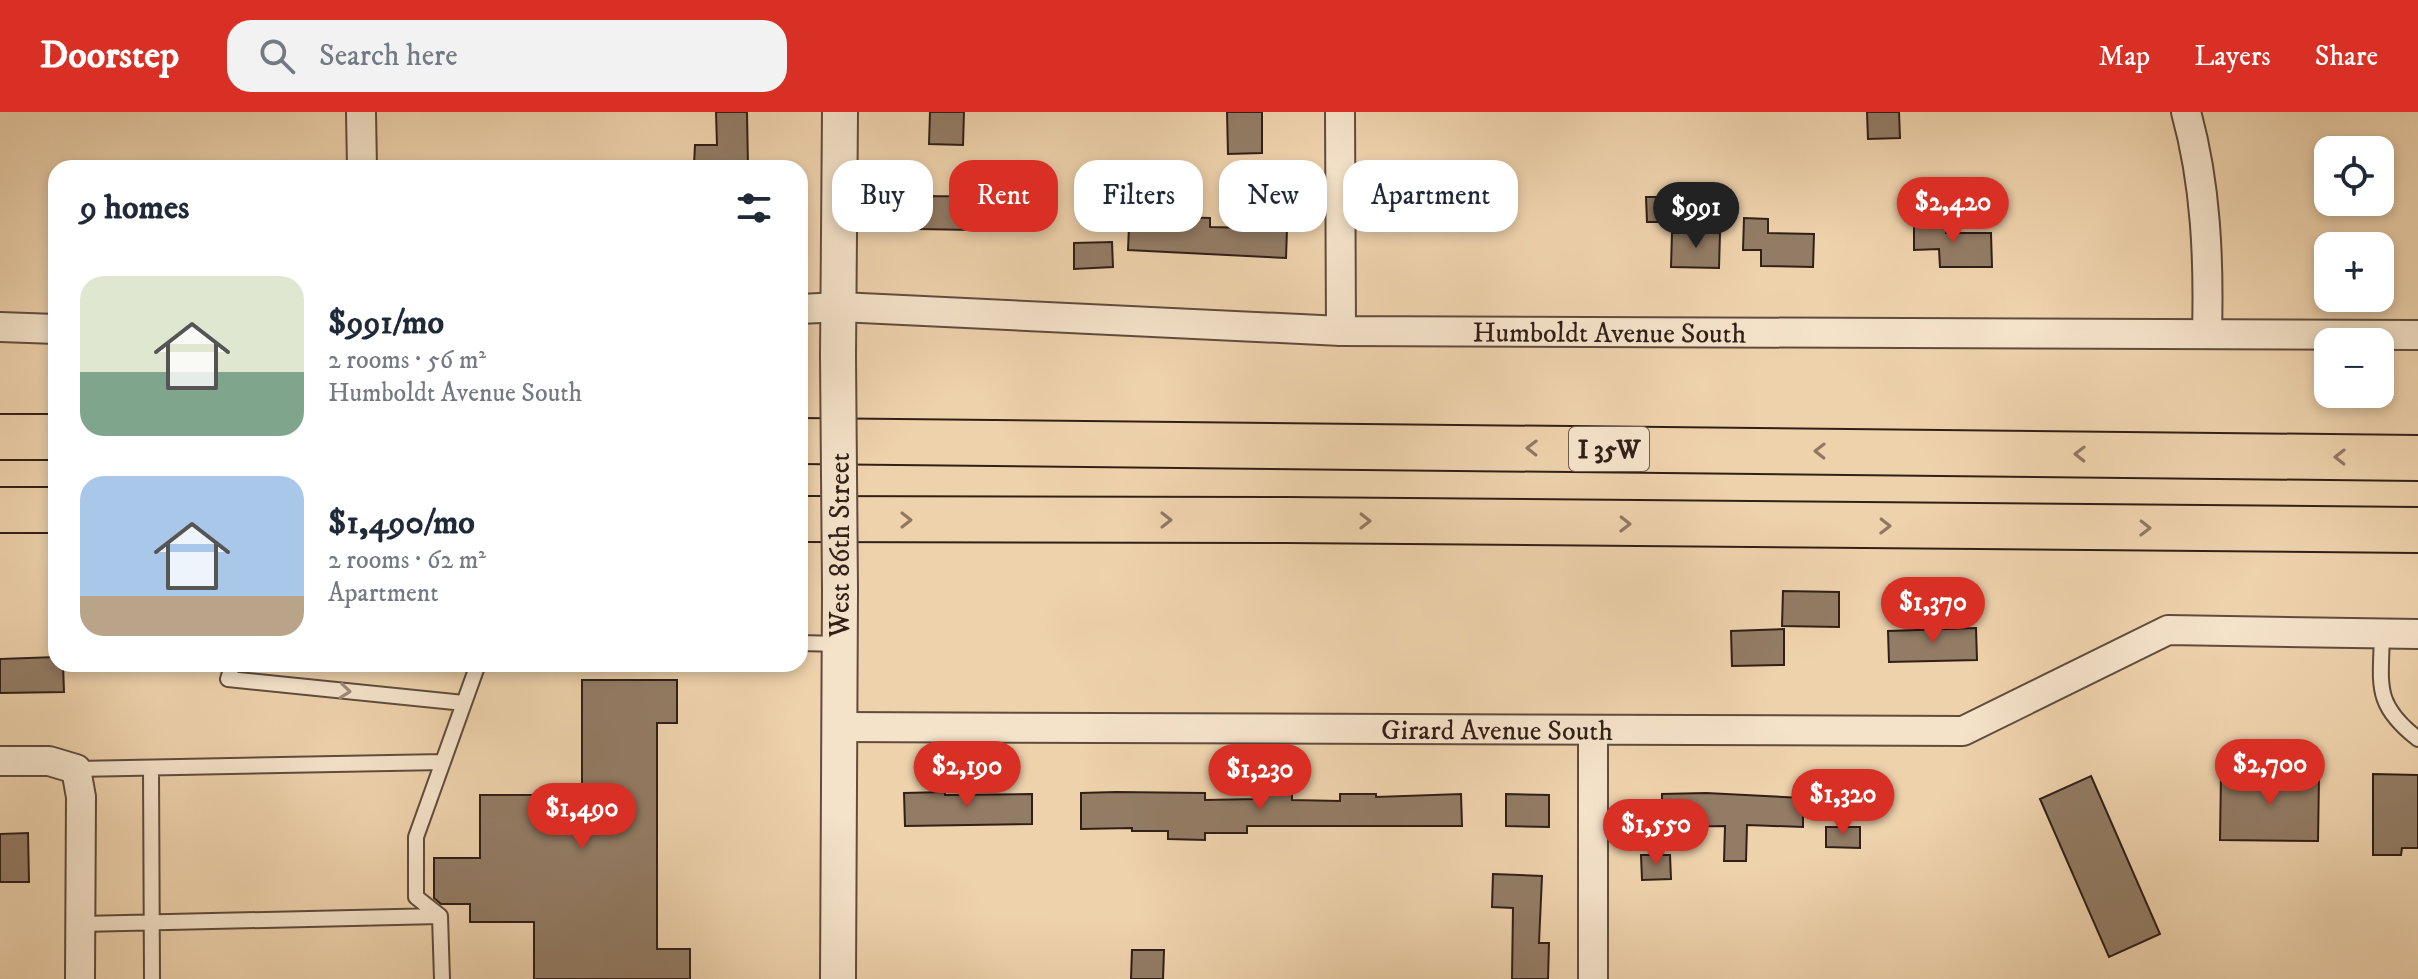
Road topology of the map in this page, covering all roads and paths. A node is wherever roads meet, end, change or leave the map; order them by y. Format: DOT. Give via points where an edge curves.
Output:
graph roads {
  1 [pos="361,112"];
  2 [pos="840,112"];
  3 [pos="1340,112"];
  4 [pos="2186,112"];
  5 [pos="362,160"];
  6 [pos="840,307"];
  7 [pos="808,309"];
  8 [pos="0,327"];
  9 [pos="48,329"];
  10 [pos="1341,331"];
  11 [pos="2207,334"];
  12 [pos="2418,335"];
  13 [pos="0,437"];
  14 [pos="48,437"];
  15 [pos="808,441"];
  16 [pos="2418,458"];
  17 [pos="0,510"];
  18 [pos="48,510"];
  19 [pos="808,519"];
  20 [pos="2418,530"];
  21 [pos="2382,633"];
  22 [pos="2418,634"];
  23 [pos="808,643"];
  24 [pos="840,644"];
  25 [pos="230,672"];
  26 [pos="475,672"];
  27 [pos="464,703"];
  28 [pos="839,727"];
  29 [pos="1593,730"];
  30 [pos="2418,739"];
  31 [pos="0,761"];
  32 [pos="443,762"];
  33 [pos="76,769"];
  34 [pos="151,769"];
  35 [pos="440,916"];
  36 [pos="152,923"];
  37 [pos="81,924"];
  38 [pos="80,979"];
  39 [pos="152,979"];
  40 [pos="442,979"];
  41 [pos="838,979"];
  42 [pos="1593,979"];
  1 -- 5 [label="street"];
  2 -- 6 [label="street, West 86th Street"];
  3 -- 10 [label="street"];
  4 -- 11 [label="street" via="2205,216"];
  6 -- 7 [label="street, Humboldt Avenue South"];
  6 -- 10 [label="street, Humboldt Avenue South"];
  6 -- 24 [label="street, West 86th Street, bridge"];
  8 -- 9 [label="street"];
  10 -- 11 [label="street, Humboldt Avenue South"];
  11 -- 12 [label="street, Humboldt Avenue South"];
  13 -- 14 [label="highway"];
  16 -- 15 [label="highway, I 35W, one-way"];
  17 -- 18 [label="highway"];
  19 -- 20 [label="highway, one-way"];
  21 -- 22 [label="street"];
  21 -- 29 [label="street, Girard Avenue South" via="2168,630 1963,731"];
  21 -- 30 [label="lane" via="2381,693 2400,725"];
  23 -- 24 [label="lane"];
  24 -- 28 [label="street, West 86th Street"];
  25 -- 27 [label="lane, one-way" via="228,679"];
  26 -- 27 [label="lane"];
  27 -- 32 [label="lane"];
  28 -- 29 [label="street, Girard Avenue South"];
  28 -- 41 [label="street, West 86th Street"];
  29 -- 42 [label="street"];
  31 -- 33 [label="street" via="49,761"];
  32 -- 34 [label="lane"];
  32 -- 35 [label="lane" via="416,837 416,897"];
  33 -- 34 [label="lane"];
  33 -- 37 [label="street" via="81,797"];
  34 -- 36 [label="lane"];
  35 -- 36 [label="lane"];
  35 -- 40 [label="lane"];
  36 -- 37 [label="lane"];
  36 -- 39 [label="lane"];
  37 -- 38 [label="street"];
}
